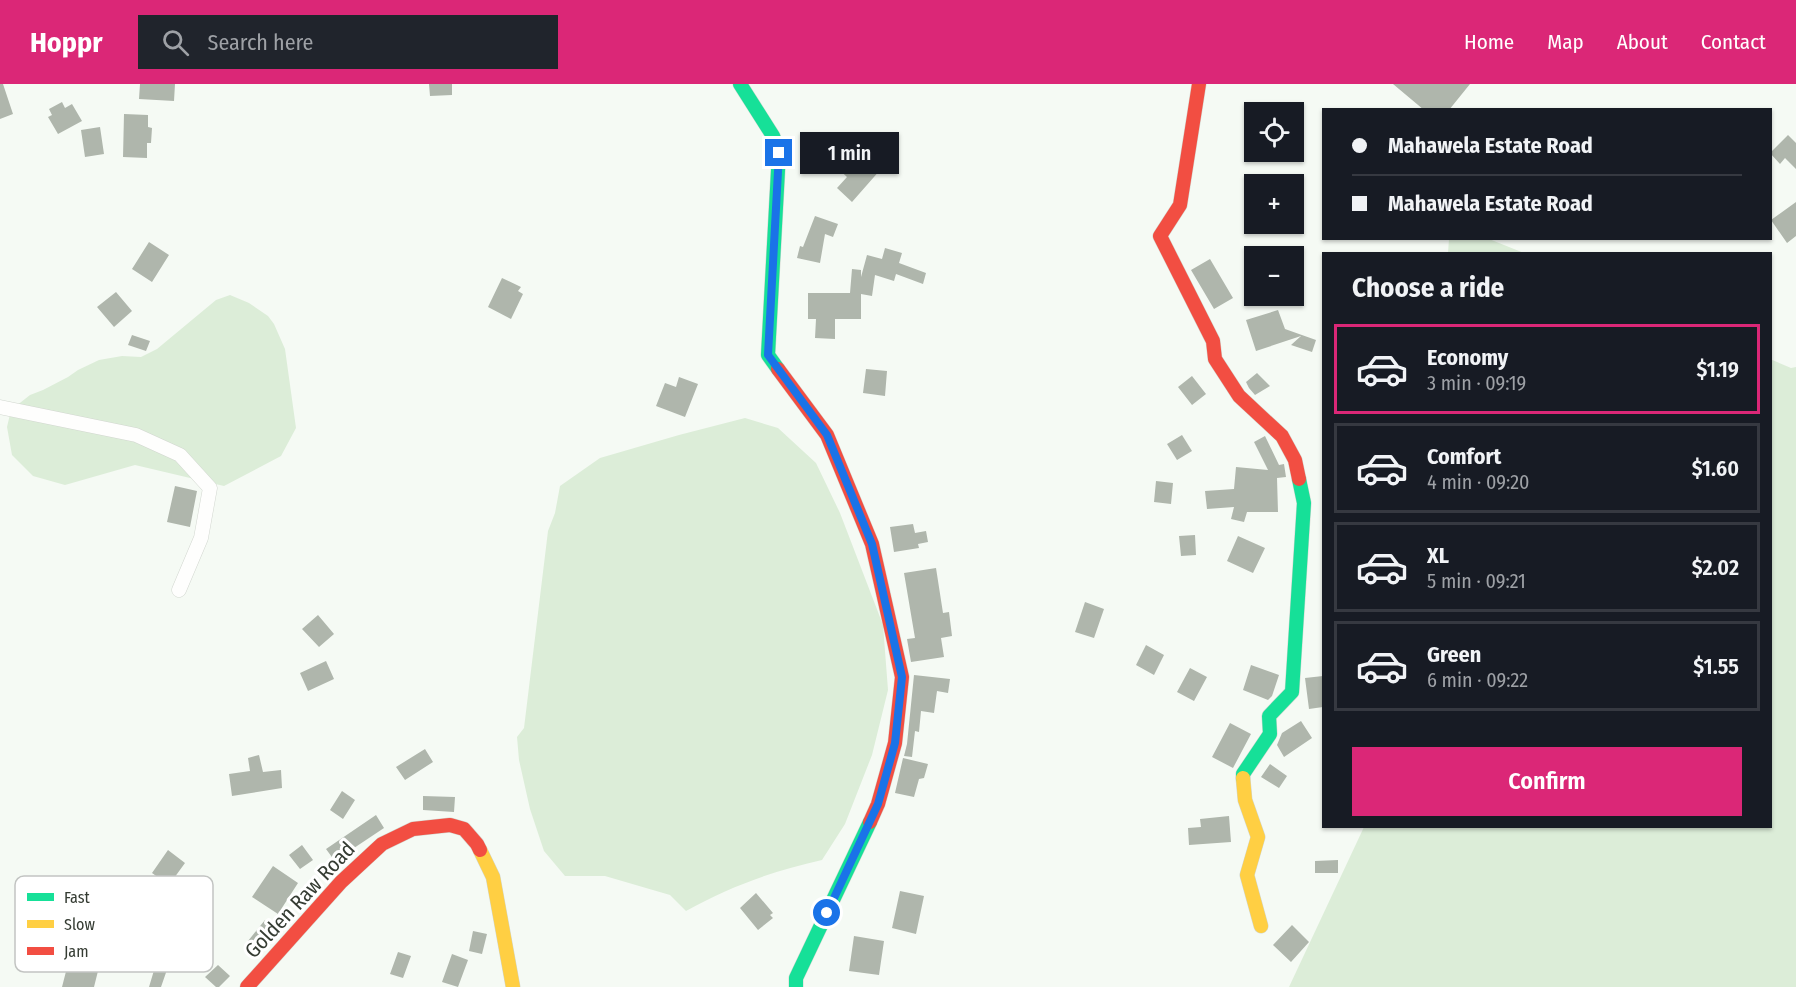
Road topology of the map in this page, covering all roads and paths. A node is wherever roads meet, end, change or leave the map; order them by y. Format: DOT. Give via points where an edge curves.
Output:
graph roads {
  1 [pos="740,84"];
  2 [pos="1199,84"];
  3 [pos="0,407"];
  4 [pos="179,590"];
  5 [pos="1261,926"];
  6 [pos="247,987"];
  7 [pos="513,987"];
  8 [pos="796,987"];
  1 -- 8 [label="street" via="773,136 779,153 768,355 827,435 872,544 902,677 895,743 878,804 796,978"];
  2 -- 5 [label="street" via="1180,205 1160,236 1213,341 1215,360 1239,396 1282,436 1295,459 1305,503 1292,692 1269,716 1270,734 1243,774 1245,800 1258,837 1247,875"];
  3 -- 4 [label="street" via="136,435 180,455 210,488 201,538"];
  6 -- 7 [label="street, Golden Raw Road" via="341,882 382,844 413,829 450,825 464,829 477,844 493,877"];
}
